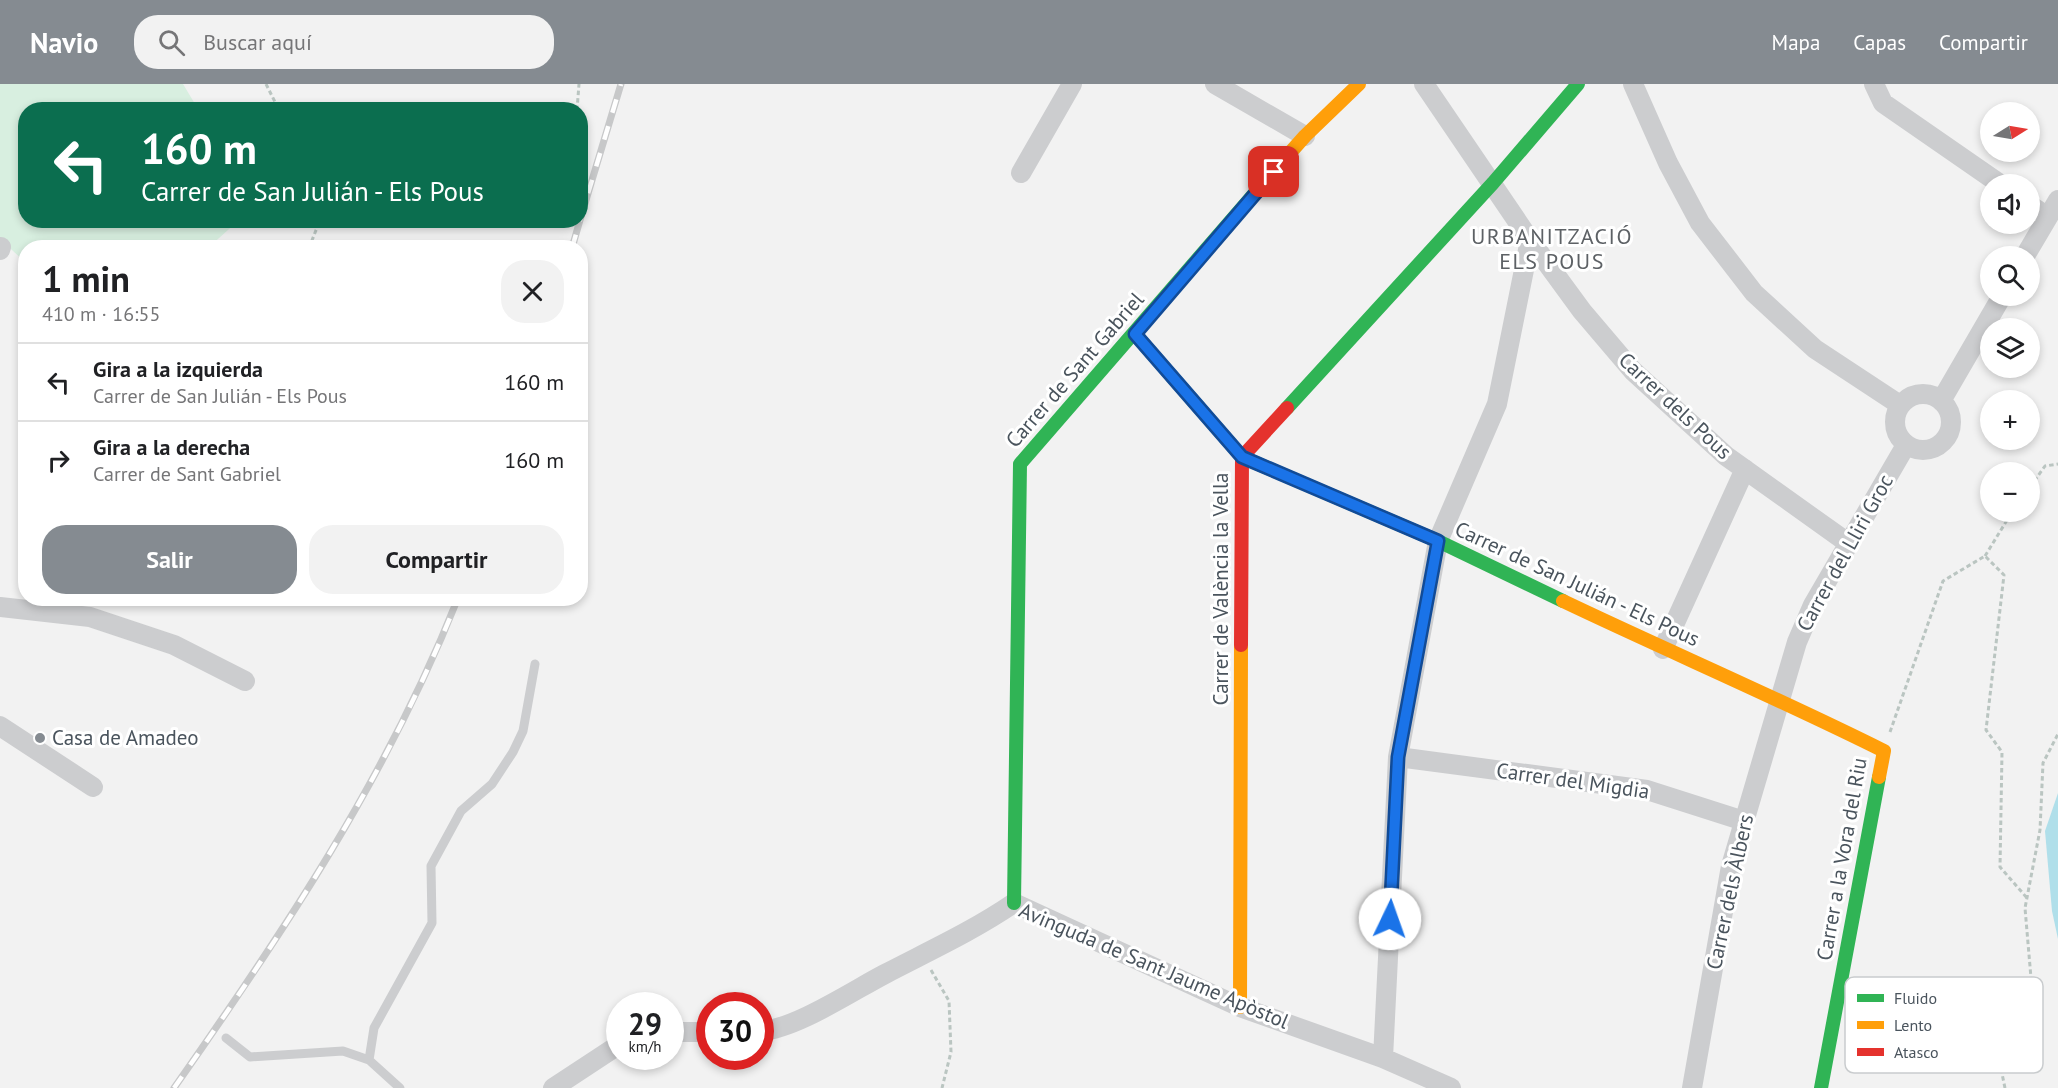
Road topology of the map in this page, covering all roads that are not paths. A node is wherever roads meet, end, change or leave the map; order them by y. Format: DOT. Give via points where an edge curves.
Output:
graph roads {
  1 [pos="1072,84"];
  2 [pos="1215,84"];
  3 [pos="1359,84"];
  4 [pos="1424,84"];
  5 [pos="1578,84"];
  6 [pos="1633,84"];
  7 [pos="1874,84"];
  8 [pos="1305,136"];
  9 [pos="1022,173"];
  10 [pos="1986,174"];
  11 [pos="1493,183"];
  12 [pos="2053,209"];
  13 [pos="1530,240"];
  14 [pos="2031,246"];
  15 [pos="1996,306"];
  16 [pos="1135,334"];
  17 [pos="1941,401"];
  18 [pos="1900,405"];
  19 [pos="1906,445"];
  20 [pos="1242,457"];
  21 [pos="1745,469"];
  22 [pos="1438,541"];
  23 [pos="1848,543"];
  24 [pos="0,607"];
  25 [pos="1663,649"];
  26 [pos="535,664"];
  27 [pos="245,681"];
  28 [pos="1780,699"];
  29 [pos="0,726"];
  30 [pos="1398,757"];
  31 [pos="93,787"];
  32 [pos="1744,821"];
  33 [pos="1014,903"];
  34 [pos="1240,1006"];
  35 [pos="774,1028"];
  36 [pos="226,1038"];
  37 [pos="606,1053"];
  38 [pos="1383,1058"];
  39 [pos="369,1060"];
  40 [pos="400,1088"];
  41 [pos="553,1088"];
  42 [pos="1451,1088"];
  43 [pos="1692,1088"];
  44 [pos="1821,1088"];
  1 -- 9 [label="street"];
  2 -- 8 [label="street"];
  3 -- 8 [label="street, Carrer de Sant Gabriel"];
  4 -- 11 [label="street, Carrer dels Pous"];
  5 -- 11 [label="street, Carrer de València la Vella"];
  6 -- 18 [label="street" via="1668,163 1700,222 1754,293 1815,350"];
  7 -- 10 [label="street" via="1883,103"];
  8 -- 16 [label="street, Carrer de Sant Gabriel"];
  11 -- 13 [label="street, Carrer dels Pous"];
  11 -- 20 [label="street, Carrer de València la Vella"];
  12 -- 14 [label="street"];
  13 -- 21 [label="street, Carrer dels Pous" via="1582,311 1633,371"];
  13 -- 22 [label="street" via="1497,404"];
  15 -- 17 [label="street"];
  16 -- 20 [label="street, Carrer de San Julián - Els Pous"];
  16 -- 33 [label="street, Carrer de Sant Gabriel" via="1020,464"];
  17 -- 18 [label="street" via="1922,394"];
  17 -- 19 [label="street" via="1951,422 1945,439 1931,449 1918,450"];
  18 -- 19 [label="street" via="1895,425"];
  19 -- 23 [label="street, Carrer del Lliri Groc"];
  20 -- 22 [label="street, Carrer de San Julián - Els Pous"];
  20 -- 34 [label="street, Carrer de València la Vella"];
  21 -- 23 [label="street, Carrer dels Pous"];
  21 -- 25 [label="street"];
  22 -- 25 [label="street, Carrer de San Julián - Els Pous"];
  22 -- 30 [label="street"];
  23 -- 28 [label="street, Carrer del Lliri Groc" via="1801,630"];
  24 -- 27 [label="street" via="90,617 174,645"];
  25 -- 28 [label="street, Carrer de San Julián - Els Pous"];
  26 -- 39 [label="lane" via="523,731 513,752 492,784 461,811 431,866 432,923 374,1028"];
  28 -- 32 [label="street, Carrer dels Àlbers"];
  28 -- 44 [label="street, Carrer a la Vora del Riu" via="1884,751"];
  29 -- 31 [label="street"];
  30 -- 32 [label="street, Carrer del Migdia" via="1647,790"];
  30 -- 38 [label="street"];
  32 -- 43 [label="street, Carrer dels Àlbers" via="1731,866"];
  33 -- 34 [label="street, Avinguda de Sant Jaume Apòstol"];
  33 -- 35 [label="street, Avinguda de Sant Jaume Apòstol" via="923,956 805,1017"];
  34 -- 38 [label="street, Avinguda de Sant Jaume Apòstol"];
  36 -- 39 [label="lane" via="250,1057 344,1051"];
  37 -- 41 [label="street"];
  38 -- 42 [label="street, Avinguda de Sant Jaume Apòstol"];
  39 -- 40 [label="lane"];
}
